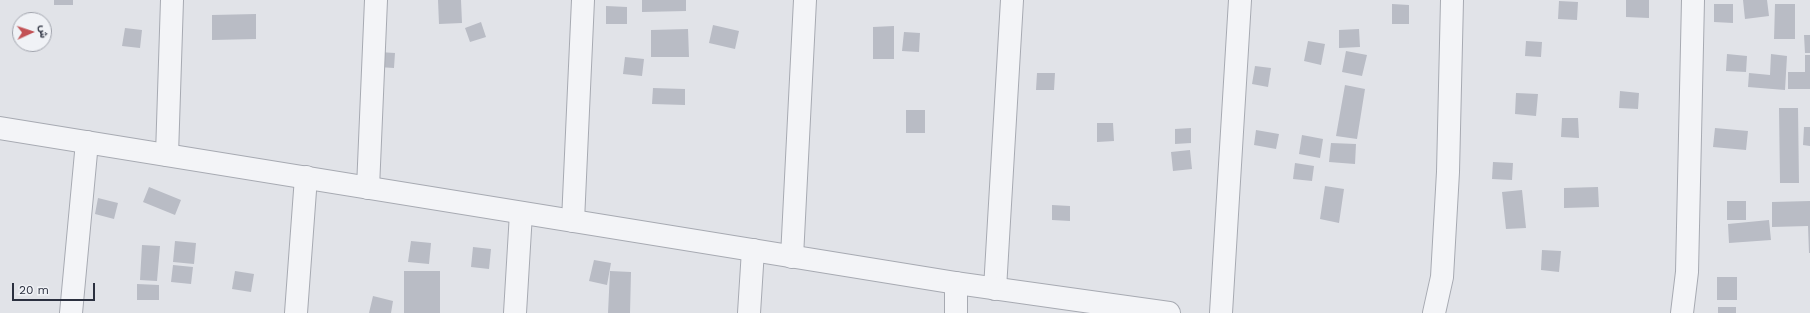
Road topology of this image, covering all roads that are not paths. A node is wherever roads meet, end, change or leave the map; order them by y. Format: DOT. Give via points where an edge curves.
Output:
graph roads {
  1 [pos="172,0"];
  2 [pos="376,0"];
  3 [pos="583,0"];
  4 [pos="805,0"];
  5 [pos="1012,0"];
  6 [pos="1240,0"];
  7 [pos="1452,0"];
  8 [pos="1693,0"];
  9 [pos="0,128"];
  10 [pos="87,142"];
  11 [pos="167,155"];
  12 [pos="306,178"];
  13 [pos="368,188"];
  14 [pos="521,212"];
  15 [pos="573,221"];
  16 [pos="753,250"];
  17 [pos="792,257"];
  18 [pos="956,283"];
  19 [pos="995,290"];
  20 [pos="72,313"];
  21 [pos="296,313"];
  22 [pos="515,313"];
  23 [pos="749,313"];
  24 [pos="956,313"];
  25 [pos="1169,313"];
  26 [pos="1221,313"];
  27 [pos="1434,313"];
  28 [pos="1682,313"];
  1 -- 11 [label="street"];
  2 -- 13 [label="street"];
  3 -- 15 [label="street"];
  4 -- 17 [label="street"];
  5 -- 19 [label="street"];
  6 -- 26 [label="street"];
  7 -- 27 [label="street" via="1443,269"];
  8 -- 28 [label="street" via="1687,272"];
  9 -- 10 [label="street"];
  10 -- 11 [label="street"];
  10 -- 20 [label="street"];
  11 -- 12 [label="street"];
  12 -- 13 [label="street"];
  12 -- 21 [label="street"];
  13 -- 14 [label="street"];
  14 -- 15 [label="street"];
  14 -- 22 [label="street"];
  15 -- 16 [label="street"];
  16 -- 17 [label="street"];
  16 -- 23 [label="street"];
  17 -- 18 [label="street"];
  18 -- 19 [label="street"];
  18 -- 24 [label="street"];
  19 -- 25 [label="street"];
}
